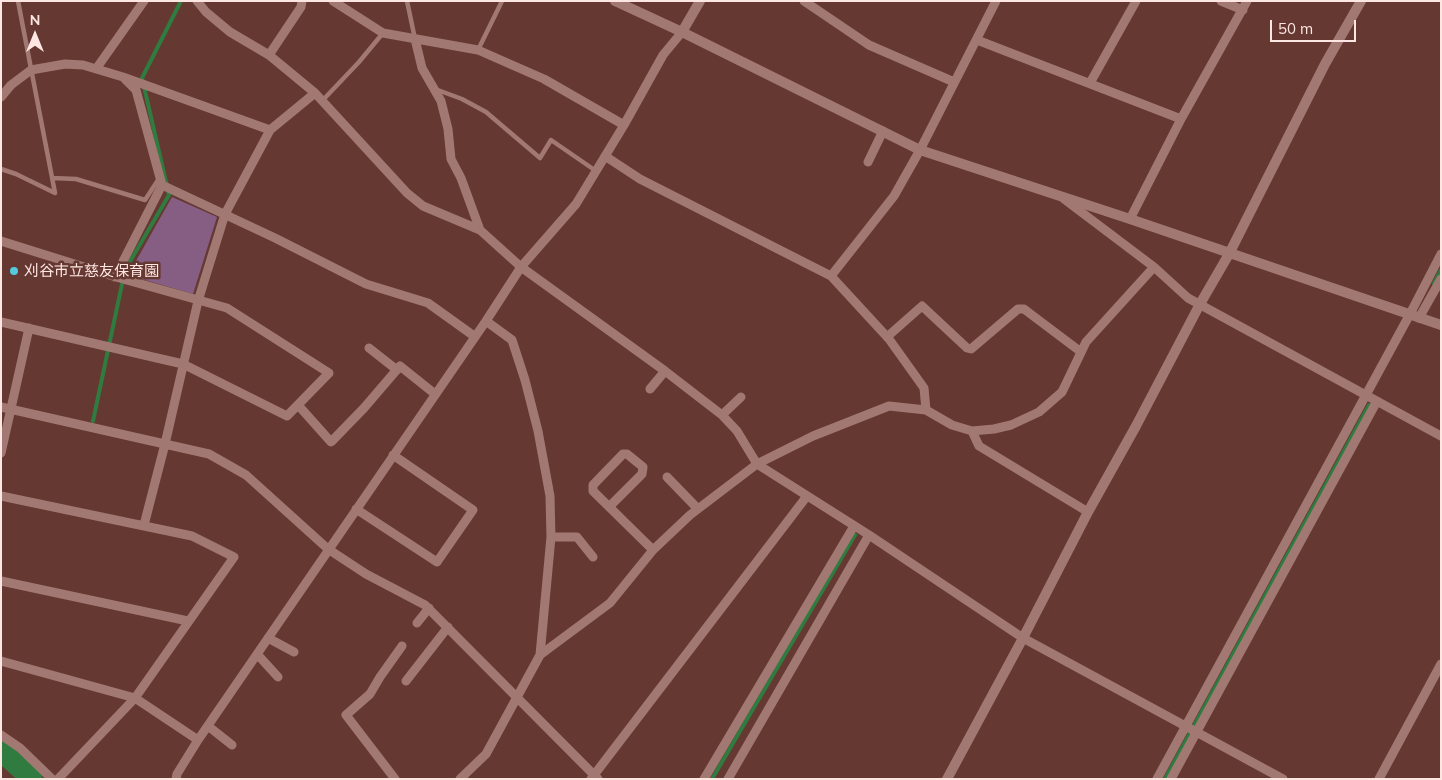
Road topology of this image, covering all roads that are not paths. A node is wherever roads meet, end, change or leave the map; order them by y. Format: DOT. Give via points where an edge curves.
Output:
graph roads {
  1 [pos="18,1"];
  2 [pos="144,1"];
  3 [pos="197,1"];
  4 [pos="302,1"];
  5 [pos="333,1"];
  6 [pos="408,1"];
  7 [pos="502,1"];
  8 [pos="615,1"];
  9 [pos="700,1"];
  10 [pos="804,1"];
  11 [pos="996,1"];
  12 [pos="1136,1"];
  13 [pos="1221,1"];
  14 [pos="1247,1"];
  15 [pos="1361,1"];
  16 [pos="1242,10"];
  17 [pos="682,32"];
  18 [pos="383,33"];
  19 [pos="415,39"];
  20 [pos="977,40"];
  21 [pos="478,50"];
  22 [pos="269,54"];
  23 [pos="96,69"];
  24 [pos="31,70"];
  25 [pos="123,77"];
  26 [pos="954,82"];
  27 [pos="1090,84"];
  28 [pos="435,89"];
  29 [pos="315,93"];
  30 [pos="1,97"];
  31 [pos="322,101"];
  32 [pos="1181,119"];
  33 [pos="624,125"];
  34 [pos="270,130"];
  35 [pos="883,131"];
  36 [pos="920,150"];
  37 [pos="605,156"];
  38 [pos="868,162"];
  39 [pos="1,169"];
  40 [pos="596,171"];
  41 [pos="52,178"];
  42 [pos="161,183"];
  43 [pos="1062,197"];
  44 [pos="225,214"];
  45 [pos="1130,219"];
  46 [pos="480,230"];
  47 [pos="1,241"];
  48 [pos="1229,254"];
  49 [pos="1441,254"];
  50 [pos="521,267"];
  51 [pos="1154,267"];
  52 [pos="831,276"];
  53 [pos="116,277"];
  54 [pos="1441,279"];
  55 [pos="198,301"];
  56 [pos="1200,304"];
  57 [pos="1414,316"];
  58 [pos="486,321"];
  59 [pos="1,322"];
  60 [pos="1441,326"];
  61 [pos="30,328"];
  62 [pos="474,336"];
  63 [pos="888,337"];
  64 [pos="369,348"];
  65 [pos="1081,352"];
  66 [pos="183,364"];
  67 [pos="397,370"];
  68 [pos="665,371"];
  69 [pos="650,389"];
  70 [pos="435,394"];
  71 [pos="1366,395"];
  72 [pos="741,397"];
  73 [pos="1377,401"];
  74 [pos="298,405"];
  75 [pos="1,408"];
  76 [pos="11,410"];
  77 [pos="926,410"];
  78 [pos="722,415"];
  79 [pos="972,431"];
  80 [pos="1441,436"];
  81 [pos="165,444"];
  82 [pos="1,453"];
  83 [pos="393,455"];
  84 [pos="757,464"];
  85 [pos="667,477"];
  86 [pos="1,496"];
  87 [pos="807,496"];
  88 [pos="609,507"];
  89 [pos="356,509"];
  90 [pos="698,509"];
  91 [pos="1088,512"];
  92 [pos="144,525"];
  93 [pos="854,526"];
  94 [pos="870,535"];
  95 [pos="551,537"];
  96 [pos="328,549"];
  97 [pos="653,550"];
  98 [pos="593,556"];
  99 [pos="1,581"];
  100 [pos="429,608"];
  101 [pos="188,620"];
  102 [pos="417,623"];
  103 [pos="448,627"];
  104 [pos="268,638"];
  105 [pos="1023,638"];
  106 [pos="402,646"];
  107 [pos="294,652"];
  108 [pos="257,654"];
  109 [pos="540,655"];
  110 [pos="1,661"];
  111 [pos="1441,664"];
  112 [pos="278,677"];
  113 [pos="406,680"];
  114 [pos="518,697"];
  115 [pos="134,698"];
  116 [pos="208,726"];
  117 [pos="1186,726"];
  118 [pos="1196,732"];
  119 [pos="1,735"];
  120 [pos="198,740"];
  121 [pos="232,745"];
  122 [pos="594,777"];
  123 [pos="52,779"];
  124 [pos="58,779"];
  125 [pos="176,779"];
  126 [pos="396,779"];
  127 [pos="460,779"];
  128 [pos="704,779"];
  129 [pos="728,779"];
  130 [pos="947,779"];
  131 [pos="1157,779"];
  132 [pos="1171,779"];
  133 [pos="1283,779"];
  134 [pos="1379,779"];
  1 -- 24 [label="lane"];
  2 -- 23 [label="street"];
  3 -- 22 [label="street" via="230,32"];
  4 -- 22 [label="street"];
  5 -- 18 [label="street"];
  6 -- 19 [label="lane"];
  7 -- 21 [label="lane"];
  8 -- 17 [label="street"];
  9 -- 17 [label="street"];
  10 -- 26 [label="street" via="870,45"];
  11 -- 20 [label="street"];
  12 -- 27 [label="street"];
  13 -- 16 [label="street"];
  14 -- 16 [label="street"];
  15 -- 48 [label="street" via="1325,64"];
  16 -- 32 [label="street"];
  17 -- 33 [label="street" via="663,56"];
  17 -- 35 [label="street"];
  18 -- 19 [label="street"];
  18 -- 31 [label="lane"];
  19 -- 21 [label="street"];
  19 -- 28 [label="street" via="422,68"];
  20 -- 26 [label="street"];
  20 -- 27 [label="street"];
  21 -- 33 [label="street" via="544,79"];
  22 -- 29 [label="street"];
  23 -- 24 [label="street" via="65,64"];
  23 -- 25 [label="street"];
  24 -- 30 [label="street"];
  24 -- 41 [label="lane"];
  25 -- 34 [label="street"];
  25 -- 42 [label="street" via="136,90"];
  26 -- 36 [label="street"];
  27 -- 32 [label="street"];
  28 -- 40 [label="lane" via="486,112 540,158 550,140"];
  28 -- 46 [label="street" via="448,129 451,159"];
  29 -- 31 [label="street"];
  29 -- 34 [label="street"];
  31 -- 46 [label="street" via="407,193 424,206"];
  32 -- 45 [label="street"];
  33 -- 37 [label="street"];
  34 -- 44 [label="street"];
  35 -- 36 [label="street"];
  35 -- 38 [label="street"];
  36 -- 43 [label="street"];
  36 -- 52 [label="street" via="894,196"];
  37 -- 40 [label="street"];
  37 -- 52 [label="street" via="640,179"];
  39 -- 41 [label="lane" via="55,193"];
  40 -- 50 [label="street" via="576,204"];
  41 -- 42 [label="lane" via="76,178 145,200"];
  42 -- 44 [label="street"];
  42 -- 53 [label="street"];
  43 -- 45 [label="street"];
  43 -- 51 [label="street"];
  44 -- 55 [label="street"];
  44 -- 62 [label="street" via="366,284 428,302"];
  45 -- 48 [label="street"];
  46 -- 50 [label="street"];
  47 -- 53 [label="street"];
  48 -- 56 [label="street"];
  48 -- 57 [label="street"];
  49 -- 57 [label="street"];
  50 -- 58 [label="street"];
  50 -- 68 [label="street"];
  51 -- 56 [label="street" via="1188,298"];
  51 -- 65 [label="street" via="1086,342"];
  52 -- 63 [label="street"];
  53 -- 55 [label="street"];
  54 -- 57 [label="street"];
  55 -- 66 [label="street"];
  55 -- 74 [label="street" via="227,308 329,373"];
  56 -- 71 [label="street"];
  56 -- 91 [label="street"];
  57 -- 60 [label="street"];
  57 -- 71 [label="street"];
  58 -- 62 [label="street"];
  58 -- 95 [label="street" via="512,340 525,380 550,496"];
  59 -- 61 [label="street"];
  61 -- 66 [label="street"];
  61 -- 76 [label="street"];
  62 -- 70 [label="street"];
  63 -- 65 [label="street" via="922,306 971,349 1018,309 1024,309"];
  63 -- 77 [label="street" via="924,388"];
  64 -- 67 [label="street"];
  65 -- 79 [label="street" via="1062,392 1039,412 1011,425"];
  66 -- 74 [label="street" via="287,416"];
  66 -- 81 [label="street"];
  67 -- 70 [label="street" via="400,366"];
  67 -- 74 [label="street" via="331,442"];
  68 -- 69 [label="street"];
  68 -- 78 [label="street"];
  70 -- 83 [label="street"];
  71 -- 73 [label="street"];
  71 -- 117 [label="street"];
  72 -- 78 [label="street"];
  73 -- 80 [label="street"];
  73 -- 118 [label="street"];
  75 -- 76 [label="street"];
  76 -- 81 [label="street"];
  76 -- 82 [label="street"];
  77 -- 79 [label="street" via="952,425"];
  77 -- 84 [label="street" via="889,406 813,436"];
  78 -- 84 [label="street" via="737,431"];
  79 -- 91 [label="street" via="979,446"];
  81 -- 92 [label="street"];
  81 -- 96 [label="street" via="209,454 246,475"];
  83 -- 89 [label="street"];
  83 -- 89 [label="street" via="473,510 454,538 437,562"];
  84 -- 87 [label="street"];
  84 -- 90 [label="street"];
  85 -- 90 [label="street"];
  86 -- 92 [label="street"];
  87 -- 93 [label="street"];
  87 -- 122 [label="street"];
  88 -- 88 [label="street" via="593,491 593,485 623,454 627,454 642,467 642,474"];
  88 -- 97 [label="street"];
  89 -- 96 [label="street"];
  90 -- 97 [label="street"];
  91 -- 105 [label="street"];
  92 -- 101 [label="street" via="192,536 234,557"];
  93 -- 94 [label="street"];
  93 -- 128 [label="street"];
  94 -- 105 [label="street"];
  94 -- 129 [label="street"];
  95 -- 98 [label="street" via="577,537"];
  95 -- 109 [label="street"];
  96 -- 100 [label="street"];
  96 -- 104 [label="street"];
  97 -- 109 [label="street" via="610,603"];
  99 -- 101 [label="street"];
  100 -- 102 [label="street"];
  100 -- 103 [label="street"];
  101 -- 115 [label="street"];
  103 -- 113 [label="street"];
  103 -- 114 [label="street"];
  104 -- 107 [label="street"];
  104 -- 108 [label="street"];
  105 -- 117 [label="street"];
  105 -- 130 [label="street"];
  106 -- 126 [label="street" via="370,694 346,715"];
  108 -- 112 [label="street"];
  108 -- 116 [label="street"];
  109 -- 114 [label="street"];
  110 -- 115 [label="street"];
  111 -- 134 [label="street"];
  114 -- 122 [label="street"];
  114 -- 127 [label="street" via="486,754"];
  115 -- 120 [label="street"];
  115 -- 124 [label="street"];
  116 -- 120 [label="street"];
  116 -- 121 [label="street"];
  117 -- 118 [label="street"];
  117 -- 131 [label="street"];
  118 -- 132 [label="street"];
  118 -- 133 [label="street"];
  119 -- 123 [label="street" via="20,748"];
  120 -- 125 [label="street"];
}
